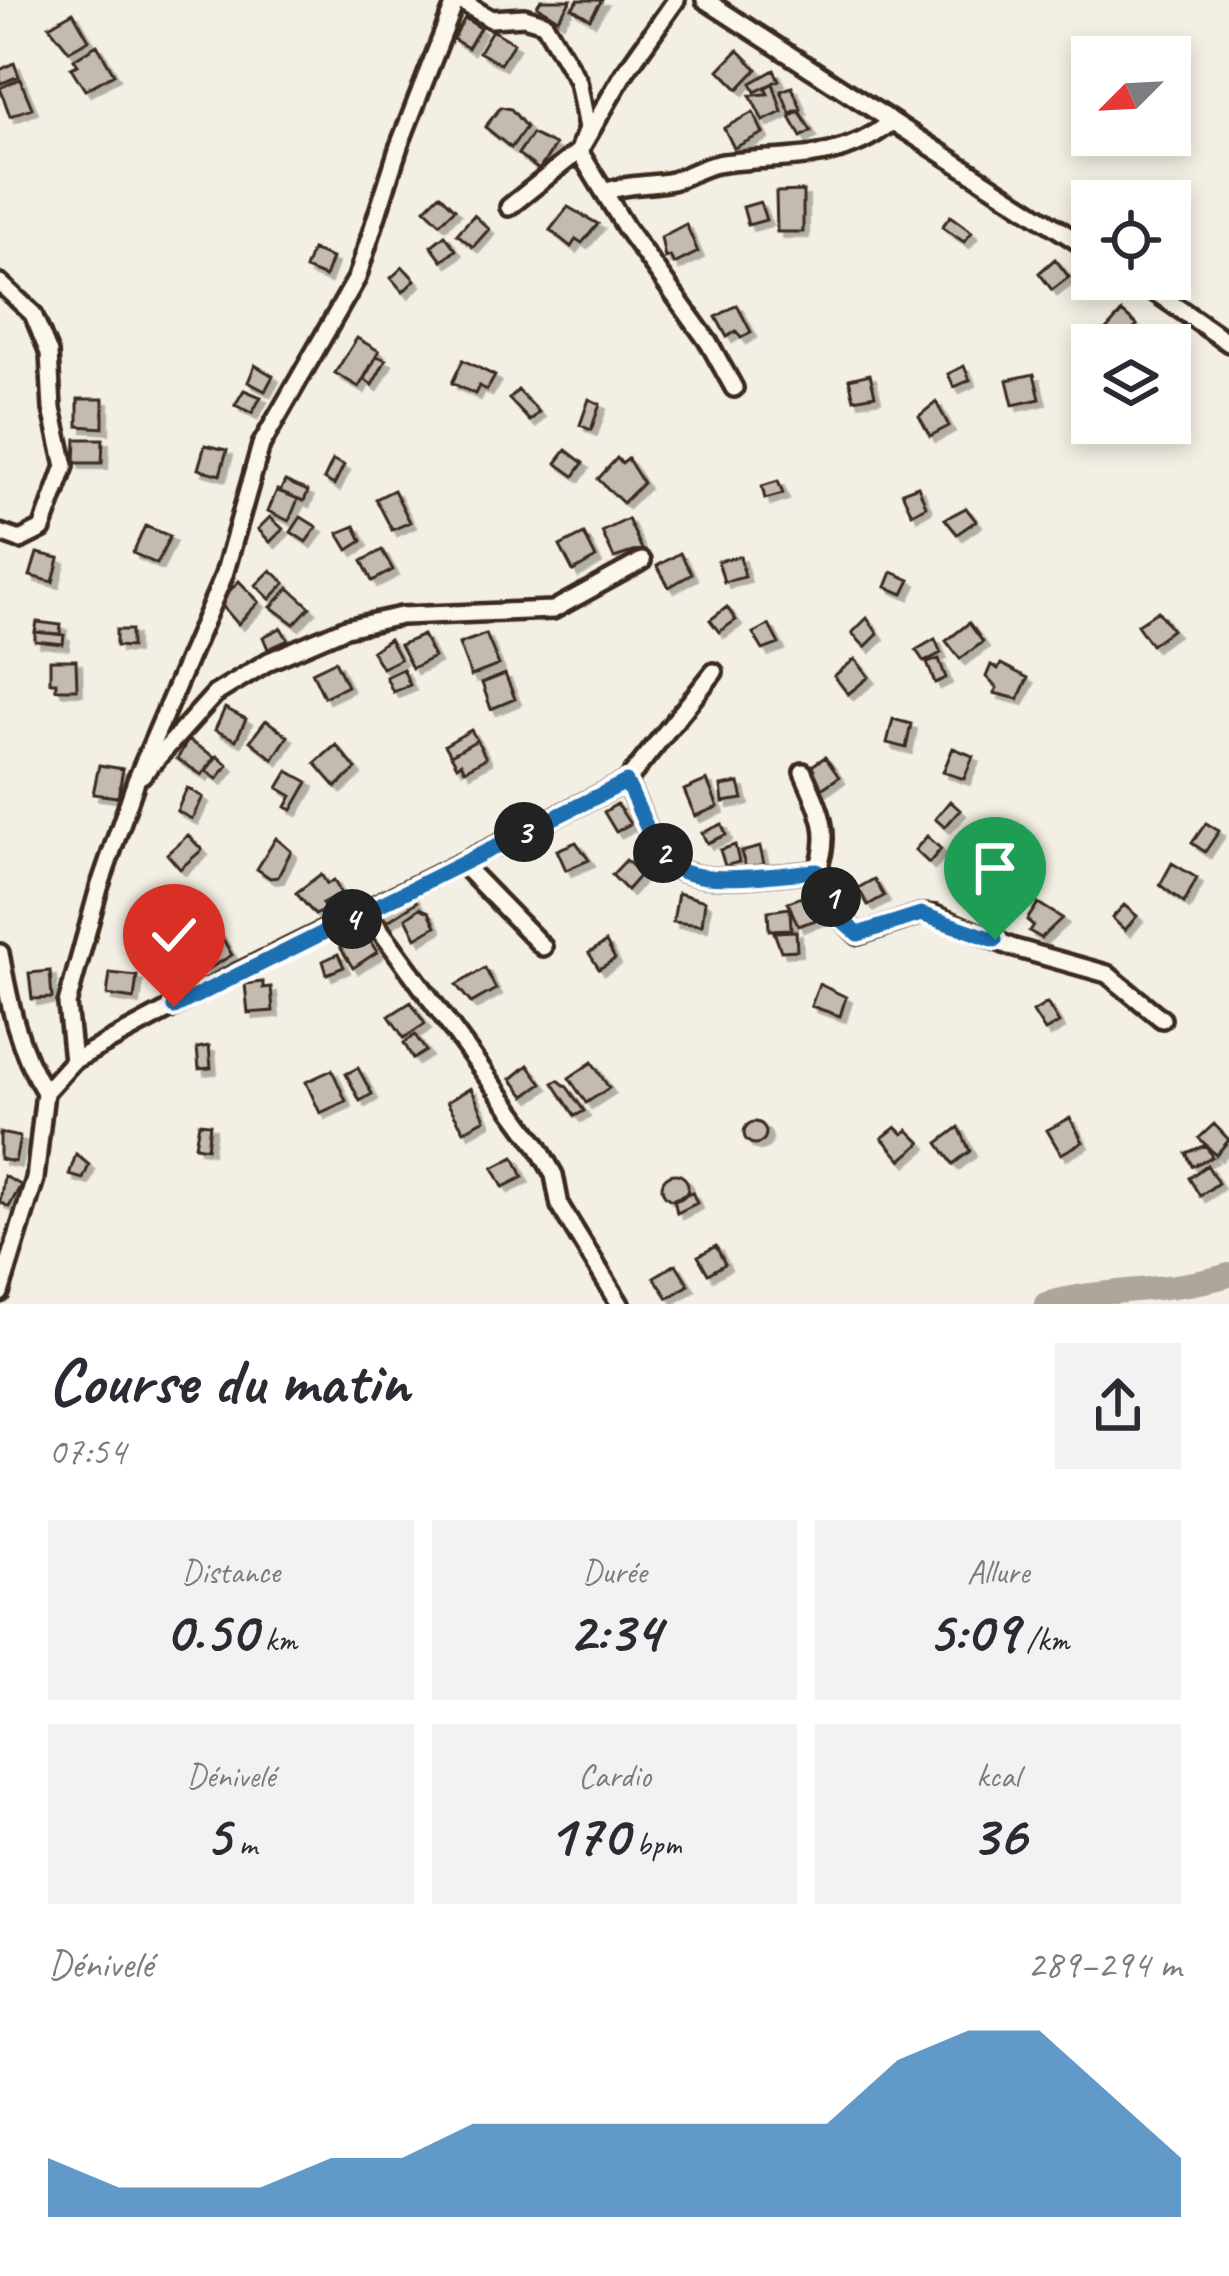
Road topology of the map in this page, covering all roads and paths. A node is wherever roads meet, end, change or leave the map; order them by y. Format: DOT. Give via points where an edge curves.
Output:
graph roads {
  1 [pos="458,0"];
  2 [pos="676,0"];
  3 [pos="714,3"];
  4 [pos="889,124"];
  5 [pos="579,151"];
  6 [pos="607,191"];
  7 [pos="509,207"];
  8 [pos="1071,238"];
  9 [pos="0,283"];
  10 [pos="1167,300"];
  11 [pos="1229,343"];
  12 [pos="734,388"];
  13 [pos="0,533"];
  14 [pos="642,561"];
  15 [pos="714,672"];
  16 [pos="803,772"];
  17 [pos="136,781"];
  18 [pos="626,782"];
  19 [pos="462,864"];
  20 [pos="817,871"];
  21 [pos="367,912"];
  22 [pos="543,947"];
  23 [pos="0,953"];
  24 [pos="1162,1019"];
  25 [pos="74,1061"];
  26 [pos="45,1092"];
  27 [pos="0,1293"];
  28 [pos="620,1304"];
  1 -- 5 [label="street" via="491,19 544,23 578,81 587,128"];
  1 -- 17 [label="street" via="357,278 261,445 224,575"];
  2 -- 5 [label="street"];
  3 -- 4 [label="street"];
  4 -- 6 [label="street" via="825,157 713,165 670,182"];
  4 -- 8 [label="street"];
  5 -- 6 [label="street"];
  5 -- 7 [label="street"];
  6 -- 12 [label="street"];
  9 -- 13 [label="street" via="45,334 65,466 42,529 20,540"];
  10 -- 11 [label="street"];
  14 -- 17 [label="street" via="553,610 401,616 346,628 269,661 215,694"];
  15 -- 18 [label="street"];
  16 -- 20 [label="street" via="826,823"];
  17 -- 25 [label="street" via="68,1004"];
  18 -- 19 [label="street"];
  18 -- 20 [label="street" via="667,862 681,872 724,878"];
  19 -- 21 [label="street"];
  19 -- 22 [label="street"];
  20 -- 24 [label="street" via="858,934 935,915 1107,974"];
  21 -- 25 [label="street"];
  21 -- 28 [label="street" via="537,1145 560,1207"];
  23 -- 26 [label="street" via="16,1031"];
  25 -- 26 [label="street"];
  26 -- 27 [label="street" via="34,1179"];
}
